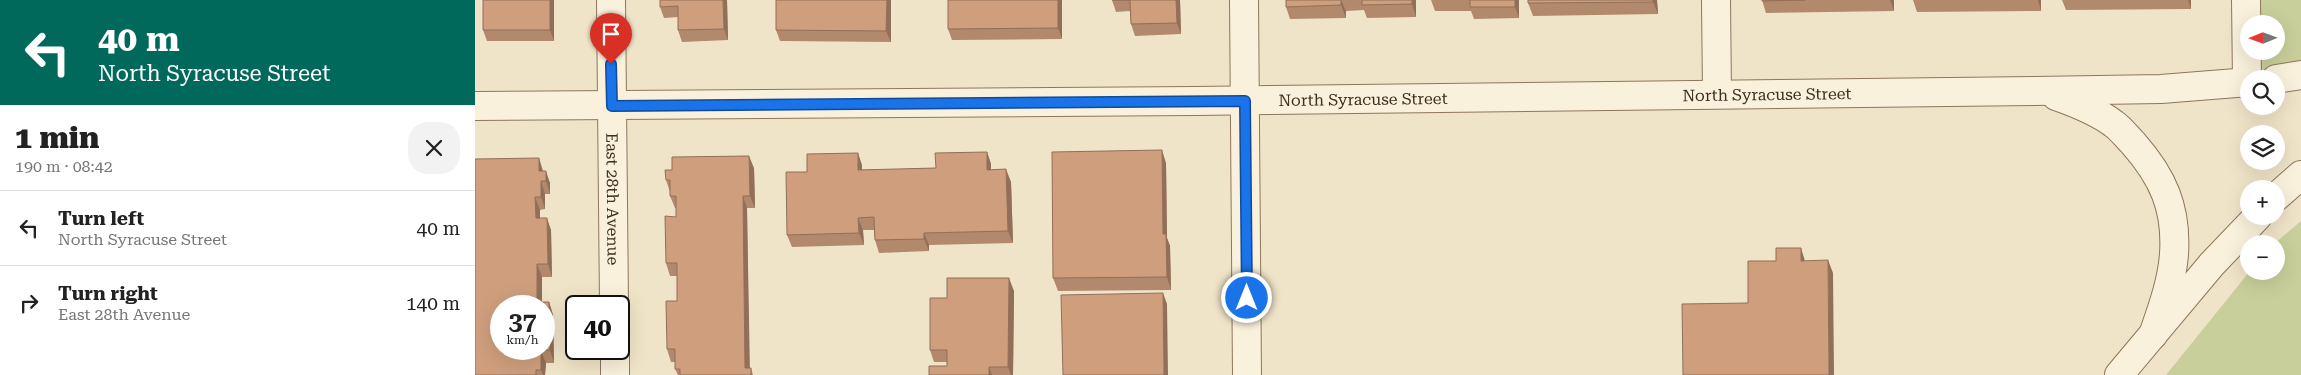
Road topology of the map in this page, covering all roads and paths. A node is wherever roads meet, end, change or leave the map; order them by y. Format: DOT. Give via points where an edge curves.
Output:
graph roads {
  1 [pos="611,0"];
  2 [pos="1244,0"];
  3 [pos="1716,0"];
  4 [pos="2246,0"];
  5 [pos="2248,70"];
  6 [pos="2301,75"];
  7 [pos="2285,78"];
  8 [pos="2240,83"];
  9 [pos="2043,91"];
  10 [pos="1717,94"];
  11 [pos="1245,101"];
  12 [pos="475,106"];
  13 [pos="612,106"];
  14 [pos="2301,174"];
  15 [pos="2285,189"];
  16 [pos="2249,225"];
  17 [pos="615,295"];
  18 [pos="2153,335"];
  19 [pos="615,360"];
  20 [pos="615,375"];
  21 [pos="1247,375"];
  22 [pos="2119,375"];
  1 -- 13 [label="street, East 28th Avenue"];
  2 -- 11 [label="street"];
  3 -- 10 [label="street"];
  4 -- 5 [label="street"];
  6 -- 7 [label="street"];
  8 -- 9 [label="street, North Syracuse Street" via="2161,89"];
  9 -- 10 [label="street, North Syracuse Street"];
  9 -- 18 [label="street" via="2088,108 2116,124 2162,181 2173,216 2174,254 2168,290"];
  10 -- 11 [label="street, North Syracuse Street"];
  11 -- 13 [label="street, North Syracuse Street"];
  11 -- 21 [label="street"];
  12 -- 13 [label="street, North Syracuse Street"];
  13 -- 17 [label="street, East 28th Avenue"];
  14 -- 15 [label="street"];
  16 -- 18 [label="street"];
  18 -- 22 [label="street"];
  19 -- 20 [label="street"];
}
